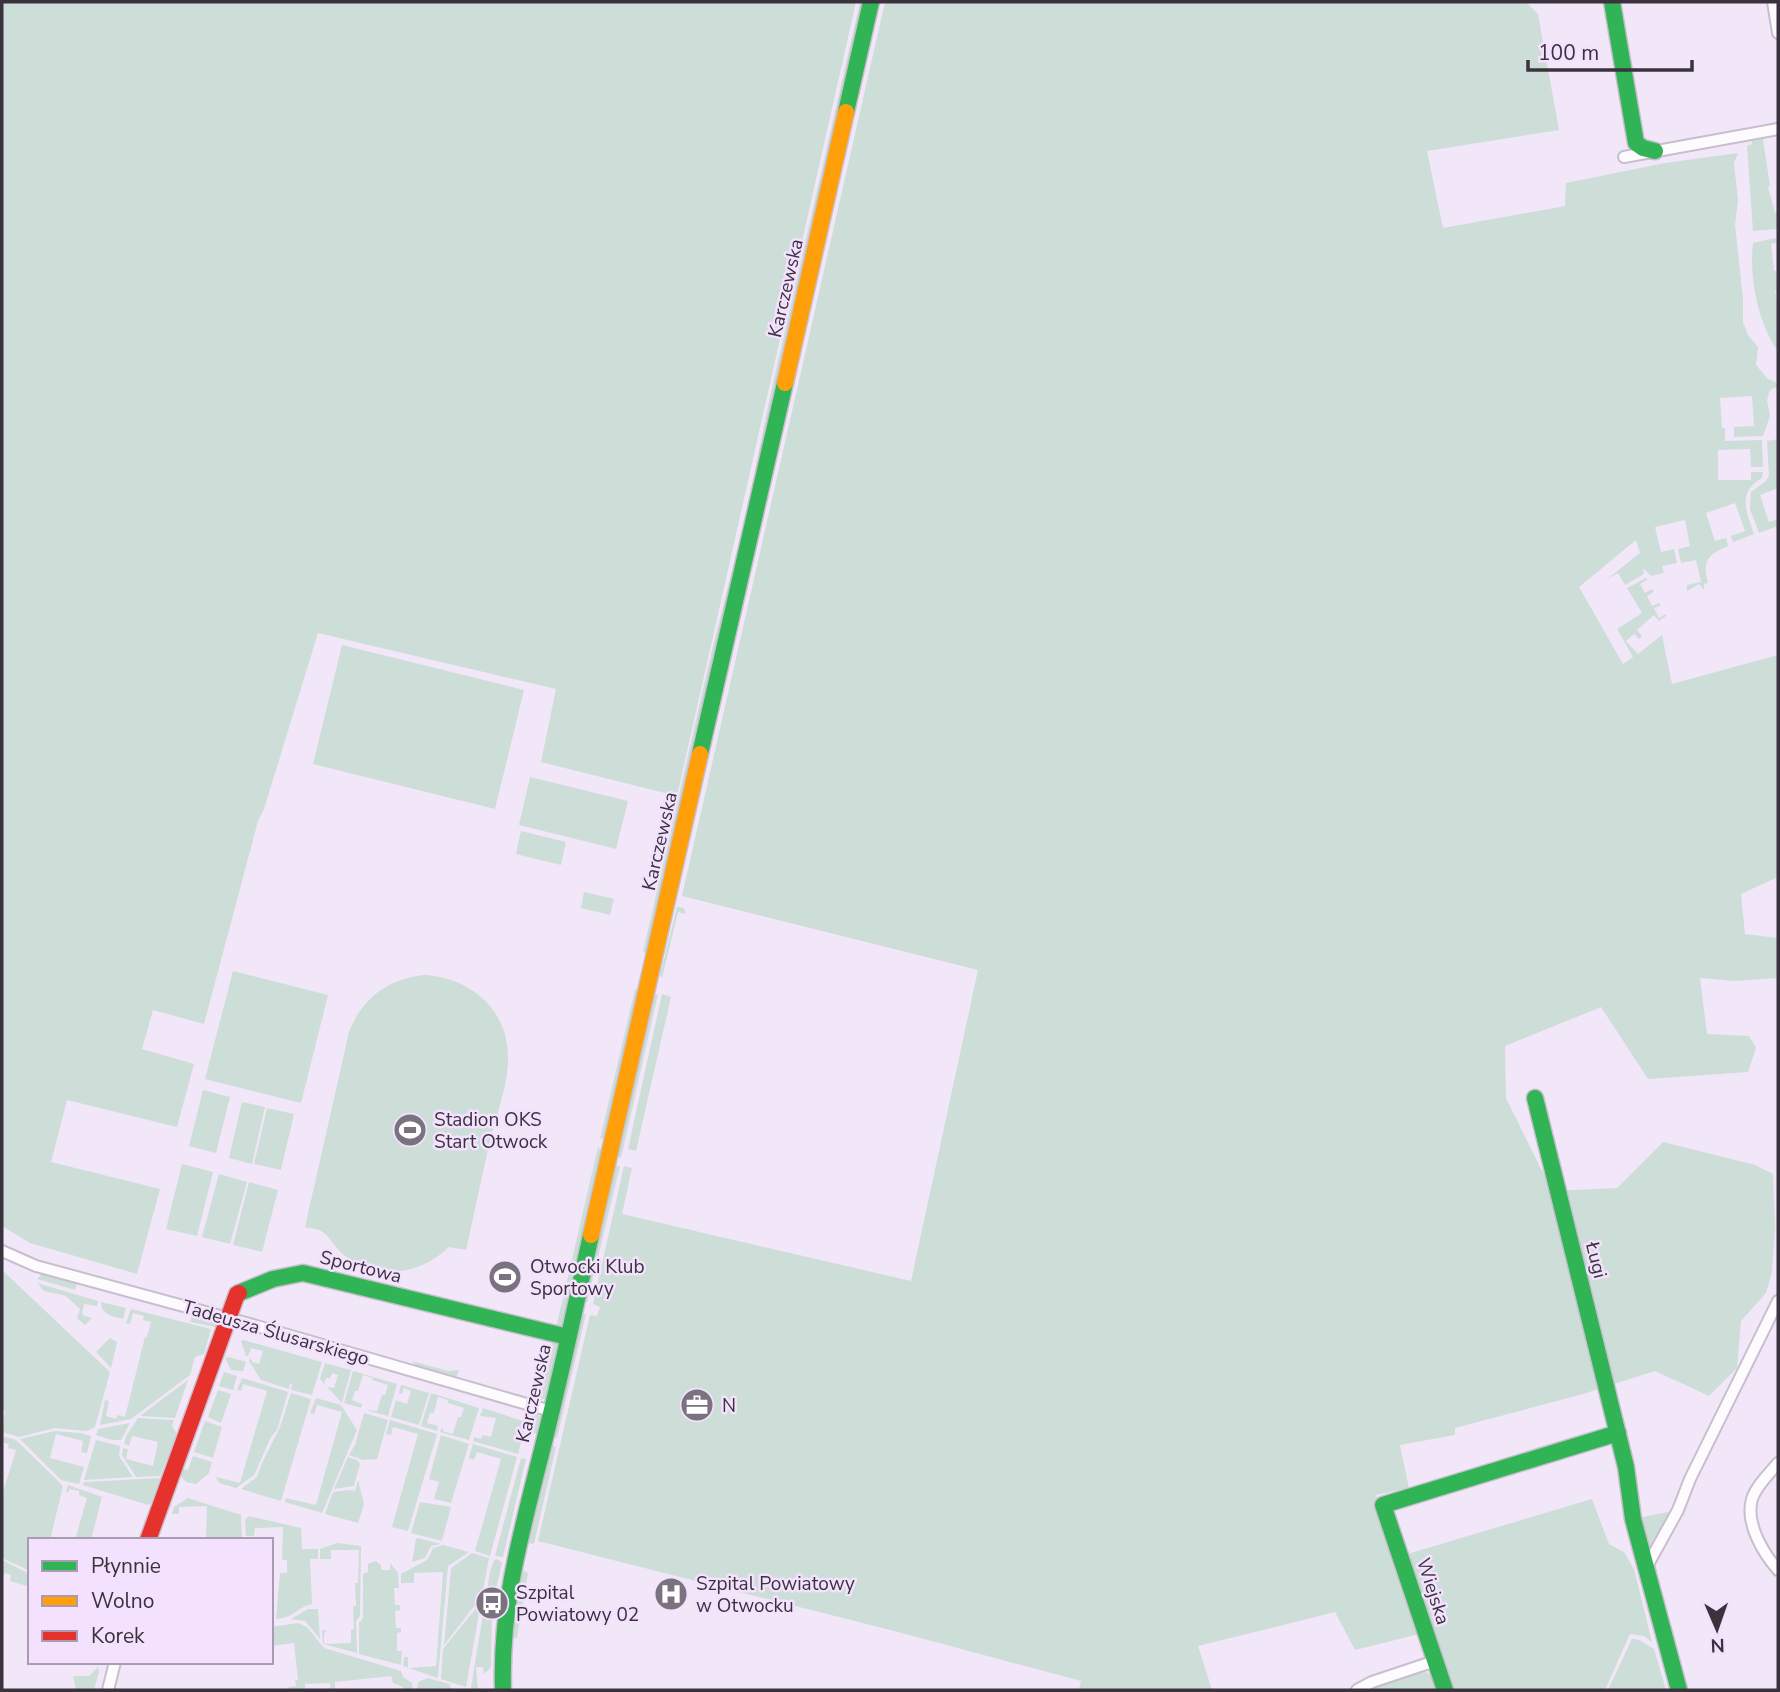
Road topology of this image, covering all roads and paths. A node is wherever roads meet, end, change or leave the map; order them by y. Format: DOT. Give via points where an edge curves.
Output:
graph roads {
  1 [pos="872,2"];
  2 [pos="1612,2"];
  3 [pos="1773,2"];
  4 [pos="1778,33"];
  5 [pos="1778,129"];
  6 [pos="1655,151"];
  7 [pos="1624,157"];
  8 [pos="1535,1098"];
  9 [pos="2,1251"];
  10 [pos="1778,1301"];
  11 [pos="229,1318"];
  12 [pos="568,1337"];
  13 [pos="551,1411"];
  14 [pos="1618,1433"];
  15 [pos="1778,1463"];
  16 [pos="149,1538"];
  17 [pos="1646,1569"];
  18 [pos="1778,1570"];
  19 [pos="1435,1661"];
  20 [pos="114,1664"];
  21 [pos="108,1690"];
  22 [pos="503,1690"];
  23 [pos="1357,1690"];
  24 [pos="1445,1690"];
  25 [pos="1679,1690"];
  1 -- 12 [label="street, Karczewska"];
  2 -- 6 [label="street" via="1636,143"];
  3 -- 4 [label="street"];
  5 -- 6 [label="street"];
  6 -- 7 [label="street"];
  8 -- 14 [label="street, Ługi"];
  9 -- 11 [label="street, Tadeusza Ślusarskiego" via="36,1266"];
  10 -- 17 [label="street"];
  11 -- 12 [label="street, Sportowa" via="237,1294 303,1273"];
  11 -- 13 [label="street, Tadeusza Ślusarskiego"];
  11 -- 16 [label="street, Sportowa"];
  12 -- 13 [label="street, Karczewska"];
  13 -- 22 [label="street, Karczewska" via="508,1595 502,1642"];
  14 -- 17 [label="street, Ługi"];
  14 -- 19 [label="street, Wiejska" via="1383,1504"];
  15 -- 18 [label="street" via="1756,1490 1750,1512 1755,1532"];
  17 -- 25 [label="street, Ługi"];
  19 -- 23 [label="street"];
  19 -- 24 [label="street, Wiejska"];
  20 -- 21 [label="street"];
}
